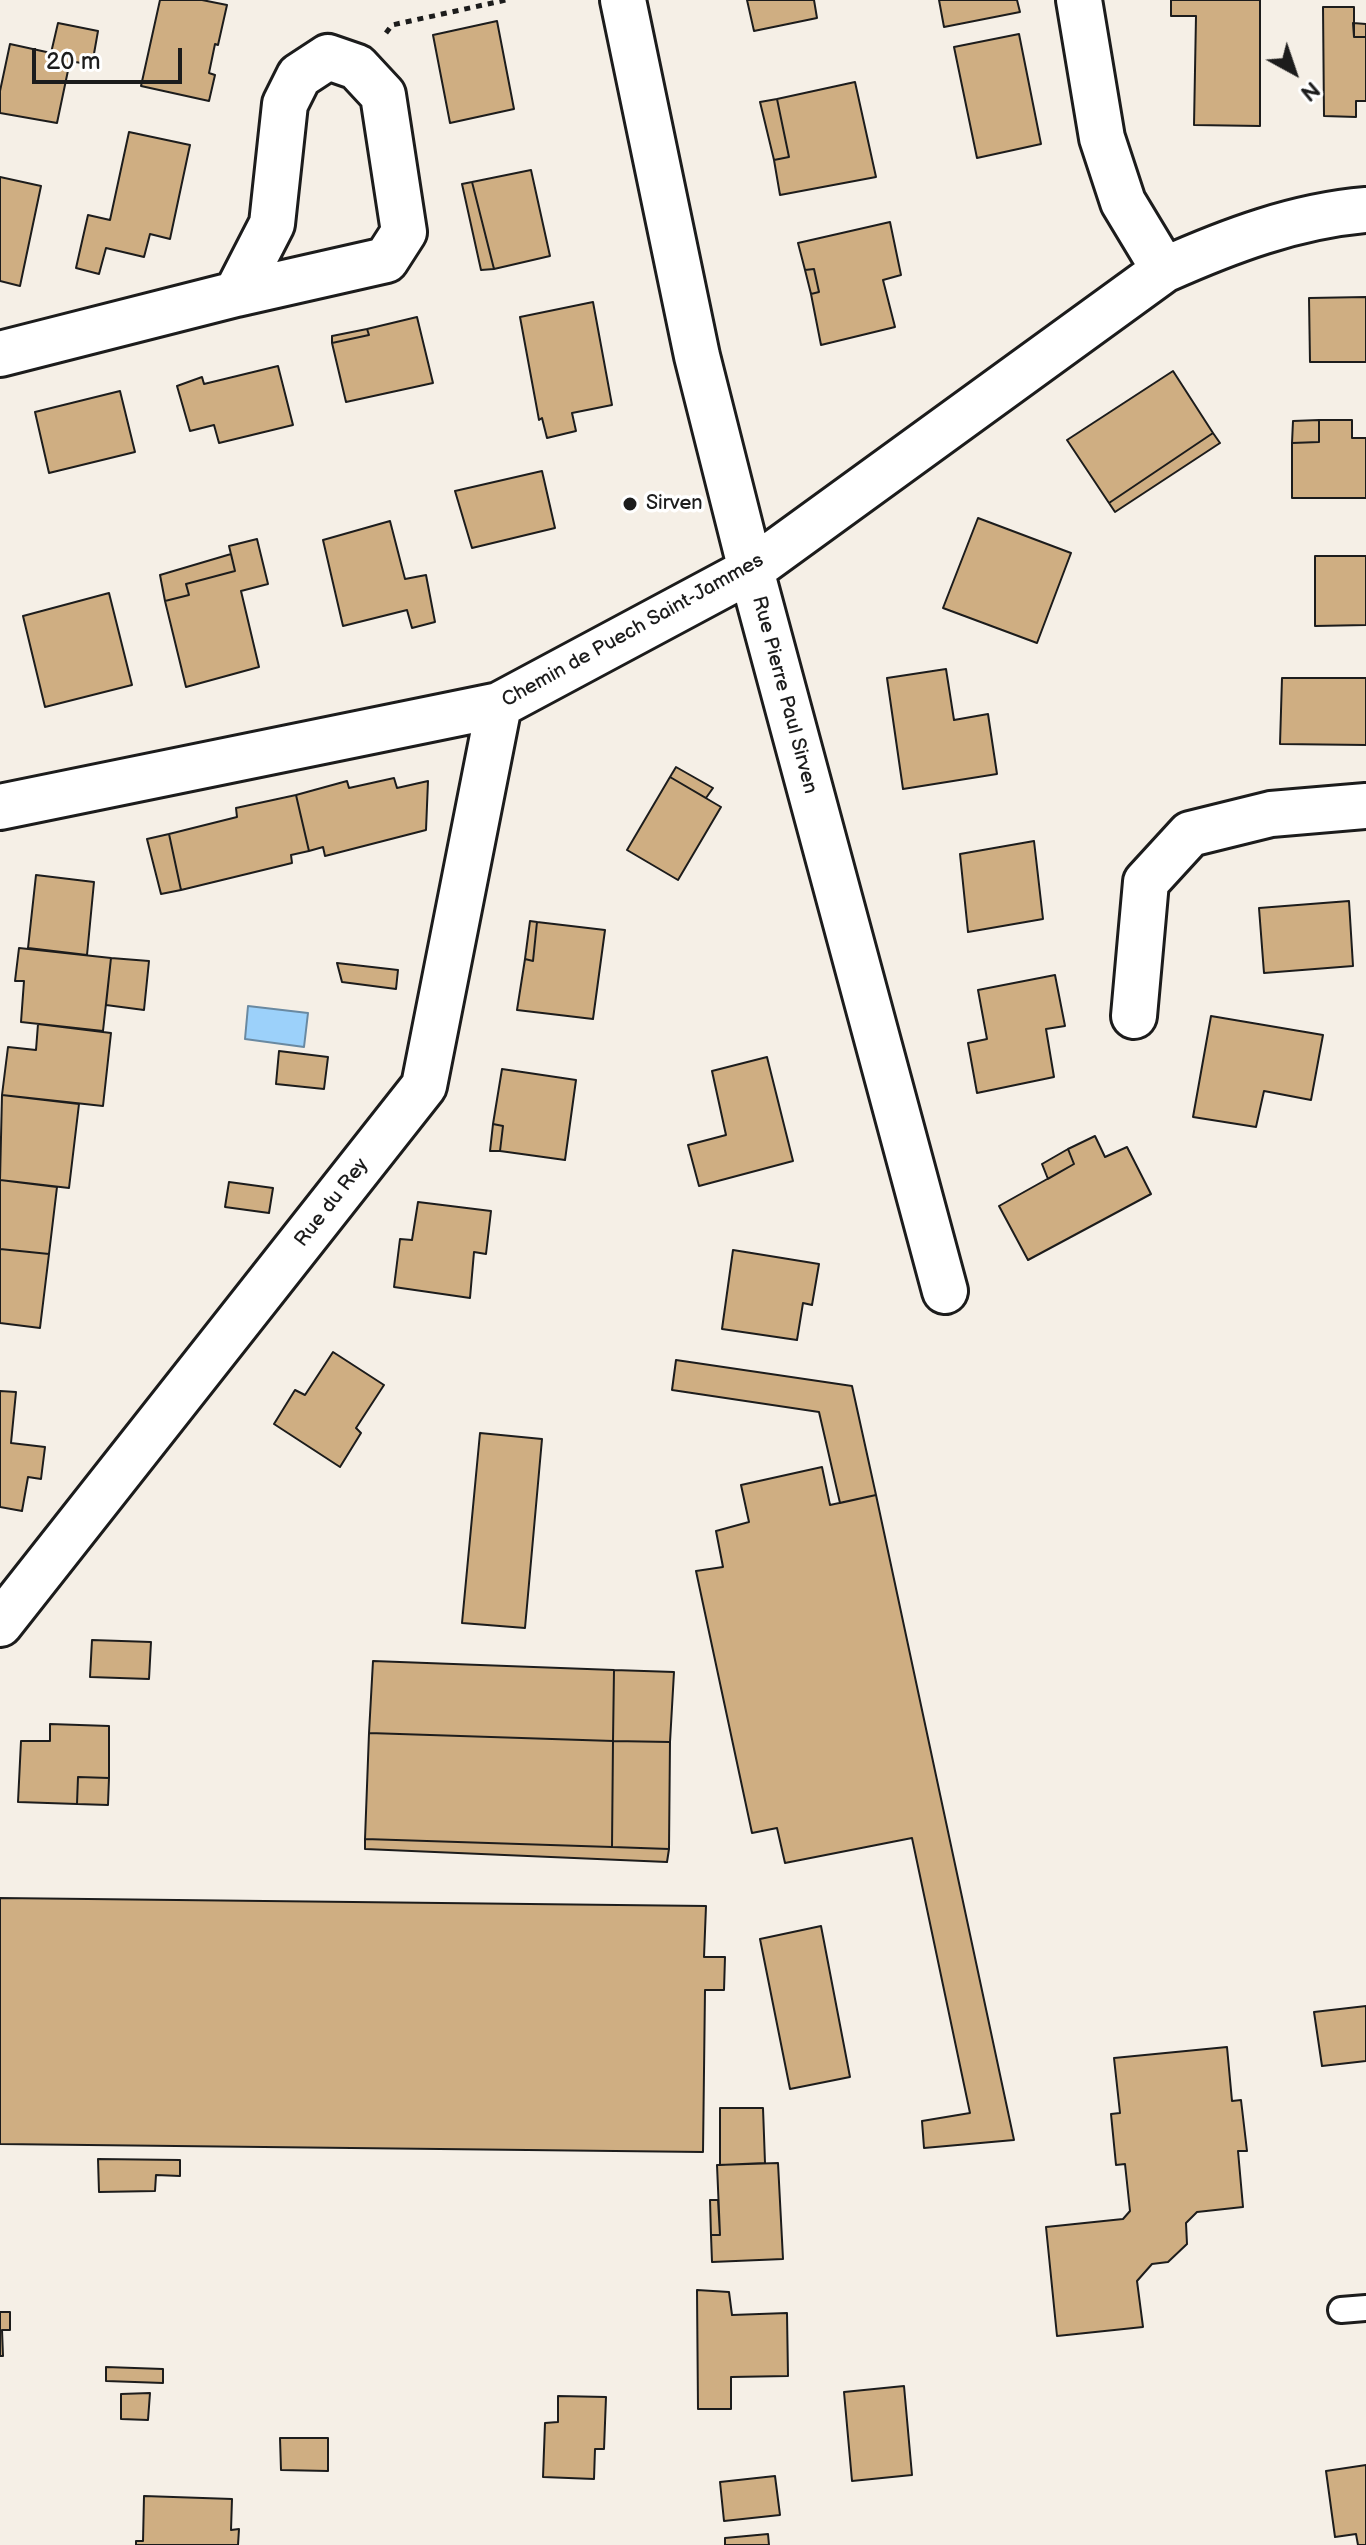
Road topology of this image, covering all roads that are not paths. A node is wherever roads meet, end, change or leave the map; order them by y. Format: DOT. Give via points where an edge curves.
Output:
graph roads {
  1 [pos="623,0"];
  2 [pos="1079,0"];
  3 [pos="1366,210"];
  4 [pos="1164,270"];
  5 [pos="236,294"];
  6 [pos="0,354"];
  7 [pos="751,570"];
  8 [pos="499,705"];
  9 [pos="1366,806"];
  10 [pos="0,807"];
  11 [pos="1134,1016"];
  12 [pos="945,1291"];
  13 [pos="0,1624"];
  14 [pos="1366,2308"];
  15 [pos="1341,2310"];
  1 -- 7 [label="street, Rue Pierre Paul Sirven" via="697,356"];
  2 -- 4 [label="street" via="1102,138 1123,202"];
  3 -- 4 [label="street, Chemin de Puech Saint-Jammes" via="1329,213 1237,238"];
  4 -- 7 [label="street, Chemin de Puech Saint-Jammes"];
  5 -- 5 [label="street" via="386,260 404,232 383,95 357,67 328,57 299,76 285,104 272,224"];
  5 -- 6 [label="street"];
  7 -- 8 [label="street, Chemin de Puech Saint-Jammes"];
  7 -- 12 [label="street, Rue Pierre Paul Sirven"];
  8 -- 10 [label="street, Chemin de Puech Saint-Jammes"];
  8 -- 13 [label="street, Rue du Rey" via="424,1086"];
  9 -- 11 [label="street" via="1271,814 1190,834 1146,882"];
  14 -- 15 [label="lane"];
}
